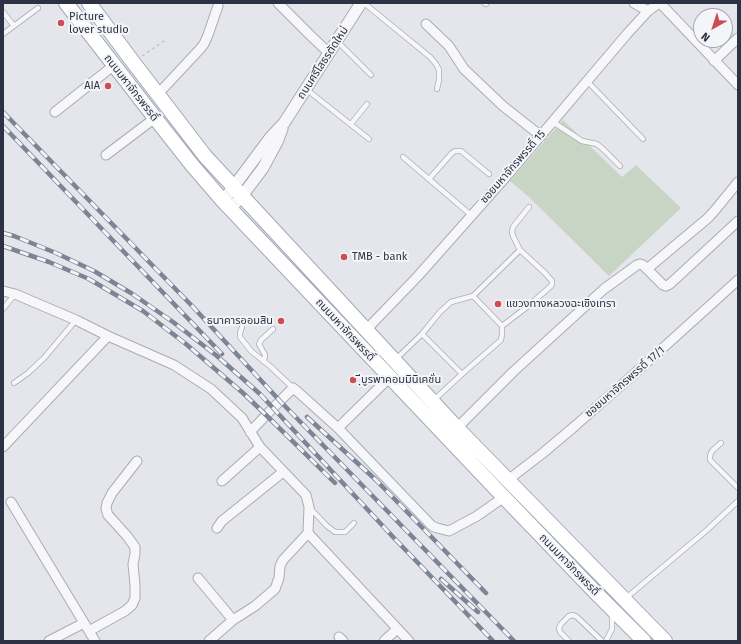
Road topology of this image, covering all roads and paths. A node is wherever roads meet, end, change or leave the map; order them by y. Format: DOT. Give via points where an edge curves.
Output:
graph roads {
  1 [pos="66,3"];
  2 [pos="89,3"];
  3 [pos="278,3"];
  4 [pos="361,3"];
  5 [pos="364,3"];
  6 [pos="634,3"];
  7 [pos="659,3"];
  8 [pos="218,6"];
  9 [pos="38,8"];
  10 [pos="648,11"];
  11 [pos="3,12"];
  12 [pos="426,24"];
  13 [pos="14,26"];
  14 [pos="3,34"];
  15 [pos="738,38"];
  16 [pos="167,39"];
  17 [pos="337,41"];
  18 [pos="329,52"];
  19 [pos="714,61"];
  20 [pos="133,62"];
  21 [pos="113,66"];
  22 [pos="371,75"];
  23 [pos="587,81"];
  24 [pos="738,85"];
  25 [pos="306,89"];
  26 [pos="437,89"];
  27 [pos="158,94"];
  28 [pos="367,104"];
  29 [pos="55,112"];
  30 [pos="155,118"];
  31 [pos="553,122"];
  32 [pos="351,124"];
  33 [pos="541,136"];
  34 [pos="369,139"];
  35 [pos="643,139"];
  36 [pos="106,155"];
  37 [pos="403,157"];
  38 [pos="620,166"];
  39 [pos="489,174"];
  40 [pos="429,179"];
  41 [pos="738,182"];
  42 [pos="238,191"];
  43 [pos="227,205"];
  44 [pos="529,207"];
  45 [pos="471,215"];
  46 [pos="738,222"];
  47 [pos="520,250"];
  48 [pos="647,270"];
  49 [pos="738,280"];
  50 [pos="3,291"];
  51 [pos="15,294"];
  52 [pos="473,296"];
  53 [pos="3,309"];
  54 [pos="76,320"];
  55 [pos="502,326"];
  56 [pos="242,327"];
  57 [pos="273,329"];
  58 [pos="366,330"];
  59 [pos="422,334"];
  60 [pos="108,336"];
  61 [pos="394,361"];
  62 [pos="264,362"];
  63 [pos="462,374"];
  64 [pos="390,377"];
  65 [pos="14,383"];
  66 [pos="293,388"];
  67 [pos="432,402"];
  68 [pos="338,428"];
  69 [pos="457,428"];
  70 [pos="250,432"];
  71 [pos="721,443"];
  72 [pos="3,447"];
  73 [pos="260,447"];
  74 [pos="137,460"];
  75 [pos="283,472"];
  76 [pos="508,480"];
  77 [pos="222,481"];
  78 [pos="738,488"];
  79 [pos="504,497"];
  80 [pos="738,501"];
  81 [pos="11,502"];
  82 [pos="309,507"];
  83 [pos="354,523"];
  84 [pos="217,528"];
  85 [pos="308,533"];
  86 [pos="198,578"];
  87 [pos="597,594"];
  88 [pos="625,599"];
  89 [pos="233,620"];
  90 [pos="84,623"];
  91 [pos="397,629"];
  92 [pos="90,631"];
  93 [pos="49,641"];
  94 [pos="95,641"];
  95 [pos="209,641"];
  96 [pos="384,641"];
  97 [pos="409,641"];
  98 [pos="569,641"];
  99 [pos="606,641"];
  100 [pos="644,641"];
  101 [pos="665,641"];
  1 -- 21 [label="main road, ถนนมหาจักรพรรดิ์"];
  2 -- 20 [label="main road, ถนนมหาจักรพรรดิ์"];
  3 -- 18 [label="street"];
  4 -- 17 [label="street, ถนนศรีโสธรตัดใหม่"];
  5 -- 26 [label="lane" via="436,64 439,70"];
  6 -- 10 [label="street"];
  7 -- 10 [label="street, ซอยมหาจักรพรรดิ์ 15"];
  7 -- 19 [label="street"];
  8 -- 27 [label="street" via="204,44"];
  9 -- 13 [label="lane"];
  10 -- 23 [label="street, ซอยมหาจักรพรรดิ์ 15"];
  11 -- 13 [label="lane"];
  12 -- 33 [label="street" via="449,46 464,69 503,106"];
  13 -- 14 [label="lane"];
  15 -- 19 [label="street"];
  16 -- 20 [label="path"];
  17 -- 18 [label="street, ถนนศรีโสธรตัดใหม่"];
  17 -- 22 [label="lane"];
  18 -- 25 [label="street, ถนนศรีโสธรตัดใหม่"];
  19 -- 24 [label="street"];
  20 -- 27 [label="main road, ถนนมหาจักรพรรดิ์"];
  21 -- 29 [label="street"];
  21 -- 30 [label="main road, ถนนมหาจักรพรรดิ์"];
  23 -- 31 [label="street, ซอยมหาจักรพรรดิ์ 15"];
  23 -- 35 [label="lane"];
  25 -- 32 [label="lane"];
  25 -- 42 [label="street, ถนนศรีโสธรตัดใหม่" via="284,123 263,168"];
  27 -- 42 [label="main road, ถนนมหาจักรพรรดิ์" via="205,156"];
  28 -- 32 [label="lane"];
  30 -- 36 [label="street"];
  30 -- 43 [label="main road, ถนนมหาจักรพรรดิ์"];
  31 -- 33 [label="street, ซอยมหาจักรพรรดิ์ 15"];
  31 -- 38 [label="lane" via="582,141 596,144"];
  32 -- 34 [label="lane"];
  33 -- 45 [label="street, ซอยมหาจักรพรรดิ์ 15"];
  37 -- 40 [label="lane"];
  39 -- 40 [label="lane" via="461,151 455,151"];
  40 -- 45 [label="lane"];
  41 -- 48 [label="street" via="708,218"];
  42 -- 43 [label="street, ถนนศรีโสธรตัดใหม่"];
  42 -- 58 [label="main road, ถนนมหาจักรพรรดิ์"];
  43 -- 64 [label="main road, ถนนมหาจักรพรรดิ์"];
  44 -- 47 [label="lane" via="513,227 513,236"];
  45 -- 58 [label="street, ซอยมหาจักรพรรดิ์ 15"];
  46 -- 48 [label="street" via="670,284 663,285"];
  47 -- 52 [label="lane"];
  47 -- 55 [label="lane" via="545,273 552,284"];
  48 -- 69 [label="street" via="643,265 637,265 604,289 514,370"];
  49 -- 76 [label="street, ซอยมหาจักรพรรดิ์ 17/1" via="575,426"];
  50 -- 51 [label="street"];
  51 -- 53 [label="lane"];
  51 -- 54 [label="street"];
  52 -- 55 [label="lane"];
  52 -- 59 [label="lane" via="451,302"];
  54 -- 60 [label="street"];
  54 -- 65 [label="lane" via="44,358"];
  55 -- 63 [label="lane" via="501,340"];
  56 -- 62 [label="lane" via="240,337"];
  57 -- 62 [label="lane" via="259,344 265,355"];
  58 -- 61 [label="main road, ถนนมหาจักรพรรดิ์"];
  59 -- 61 [label="lane"];
  59 -- 63 [label="lane"];
  60 -- 70 [label="street" via="174,365 211,389 242,418"];
  60 -- 72 [label="street"];
  61 -- 67 [label="main road, ถนนมหาจักรพรรดิ์"];
  62 -- 66 [label="lane"];
  63 -- 67 [label="lane"];
  64 -- 68 [label="street"];
  64 -- 79 [label="main road, ถนนมหาจักรพรรดิ์"];
  66 -- 68 [label="street"];
  66 -- 70 [label="street"];
  67 -- 69 [label="main road, ถนนมหาจักรพรรดิ์"];
  68 -- 79 [label="street" via="432,526 448,531 477,516"];
  69 -- 76 [label="main road, ถนนมหาจักรพรรดิ์"];
  70 -- 73 [label="street"];
  71 -- 78 [label="lane" via="711,453 710,460"];
  73 -- 75 [label="street"];
  73 -- 77 [label="street"];
  74 -- 92 [label="street" via="112,493 106,509 108,515 135,547 135,598 125,611"];
  75 -- 82 [label="street" via="306,495"];
  75 -- 84 [label="street" via="222,521"];
  76 -- 88 [label="main road, ถนนมหาจักรพรรดิ์"];
  79 -- 87 [label="main road, ถนนมหาจักรพรรดิ์"];
  80 -- 88 [label="lane"];
  81 -- 90 [label="street"];
  82 -- 83 [label="lane" via="335,532 345,532"];
  82 -- 85 [label="street"];
  85 -- 89 [label="street" via="283,560 275,589"];
  85 -- 91 [label="street"];
  86 -- 89 [label="street"];
  87 -- 99 [label="lane" via="612,612 612,629"];
  87 -- 100 [label="main road, ถนนมหาจักรพรรดิ์"];
  88 -- 101 [label="main road, ถนนมหาจักรพรรดิ์"];
  89 -- 95 [label="street"];
  90 -- 92 [label="street"];
  90 -- 93 [label="street"];
  91 -- 96 [label="street"];
  91 -- 97 [label="street"];
  92 -- 94 [label="street"];
  98 -- 99 [label="lane" via="559,628 568,616 572,615"];
}
